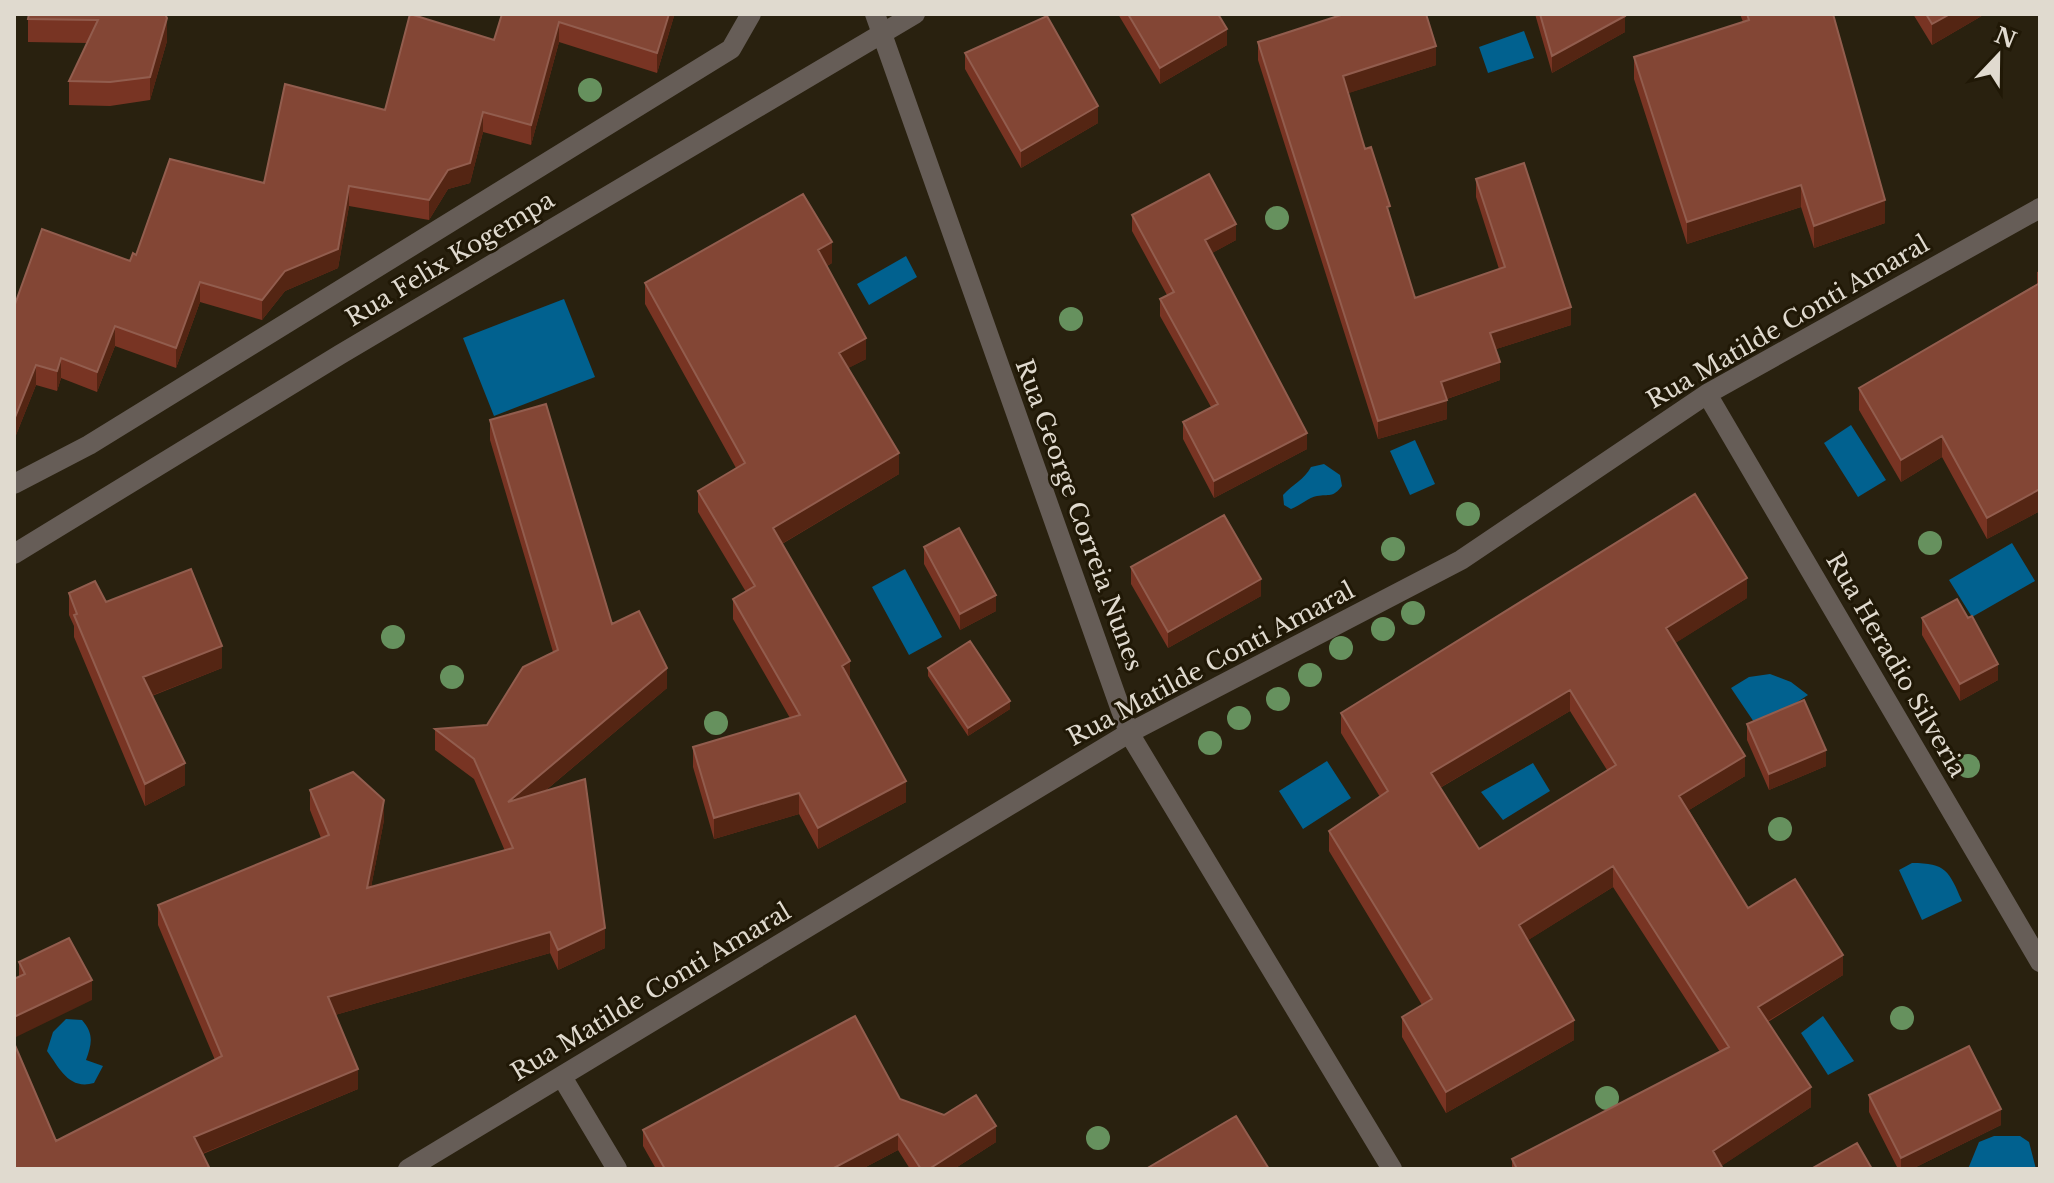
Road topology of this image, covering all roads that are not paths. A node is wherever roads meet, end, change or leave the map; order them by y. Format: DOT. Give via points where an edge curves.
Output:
graph roads {
  1 [pos="751,14"];
  2 [pos="875,14"];
  3 [pos="915,14"];
  4 [pos="881,35"];
  5 [pos="2040,208"];
  6 [pos="1707,394"];
  7 [pos="14,484"];
  8 [pos="14,554"];
  9 [pos="1129,733"];
  10 [pos="2040,962"];
  11 [pos="562,1077"];
  12 [pos="408,1169"];
  13 [pos="617,1169"];
  14 [pos="1392,1169"];
  1 -- 7 [label="street" via="731,49 89,445"];
  2 -- 4 [label="street, Rua George Correia Nunes"];
  3 -- 4 [label="street, Rua Felix Kogempa"];
  4 -- 8 [label="street, Rua Felix Kogempa"];
  4 -- 9 [label="street, Rua George Correia Nunes"];
  5 -- 6 [label="street, Rua Matilde Conti Amaral"];
  6 -- 9 [label="street, Rua Matilde Conti Amaral" via="1461,560"];
  6 -- 10 [label="street, Rua Heradio Silveria"];
  9 -- 11 [label="street, Rua Matilde Conti Amaral"];
  9 -- 14 [label="street, Rua George Correia Nunes"];
  11 -- 12 [label="street, Rua Matilde Conti Amaral"];
  11 -- 13 [label="street"];
}
